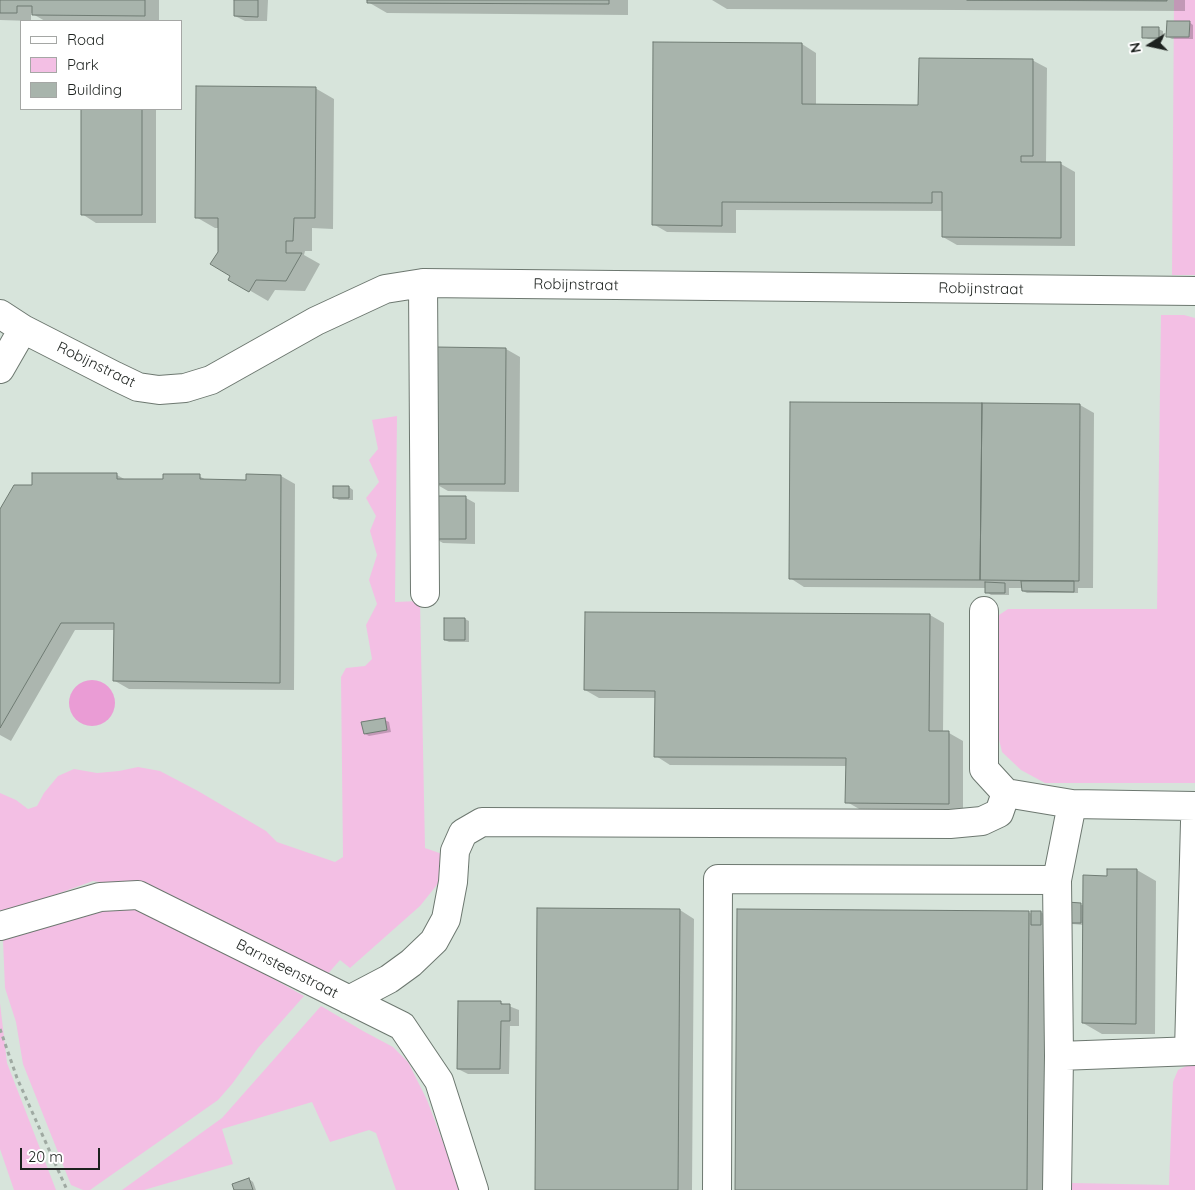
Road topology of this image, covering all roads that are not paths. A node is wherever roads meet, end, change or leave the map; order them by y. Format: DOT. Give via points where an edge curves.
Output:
graph roads {
  1 [pos="423,283"];
  2 [pos="1195,291"];
  3 [pos="0,314"];
  4 [pos="23,328"];
  5 [pos="0,369"];
  6 [pos="425,593"];
  7 [pos="984,612"];
  8 [pos="1006,793"];
  9 [pos="1072,804"];
  10 [pos="1195,806"];
  11 [pos="1195,822"];
  12 [pos="1057,880"];
  13 [pos="0,926"];
  14 [pos="348,1000"];
  15 [pos="1192,1051"];
  16 [pos="1059,1056"];
  17 [pos="474,1190"];
  18 [pos="718,1190"];
  19 [pos="1057,1190"];
  1 -- 2 [label="street, Robijnstraat"];
  1 -- 4 [label="street, Robijnstraat" via="385,289 316,321 211,380 185,388 159,390 138,387"];
  1 -- 6 [label="street"];
  3 -- 4 [label="street, Robijnstraat"];
  4 -- 5 [label="street"];
  7 -- 8 [label="street" via="984,769"];
  8 -- 9 [label="street"];
  8 -- 14 [label="street" via="999,813 982,821 950,824 482,822 463,833 455,851 446,919 434,942 389,978"];
  9 -- 10 [label="street"];
  9 -- 12 [label="street"];
  11 -- 15 [label="street"];
  12 -- 16 [label="street"];
  12 -- 18 [label="street" via="718,878"];
  13 -- 14 [label="street, Barnsteenstraat" via="100,897 138,895"];
  14 -- 17 [label="street, Barnsteenstraat" via="402,1026 439,1081"];
  15 -- 16 [label="street"];
  16 -- 19 [label="street"];
}
